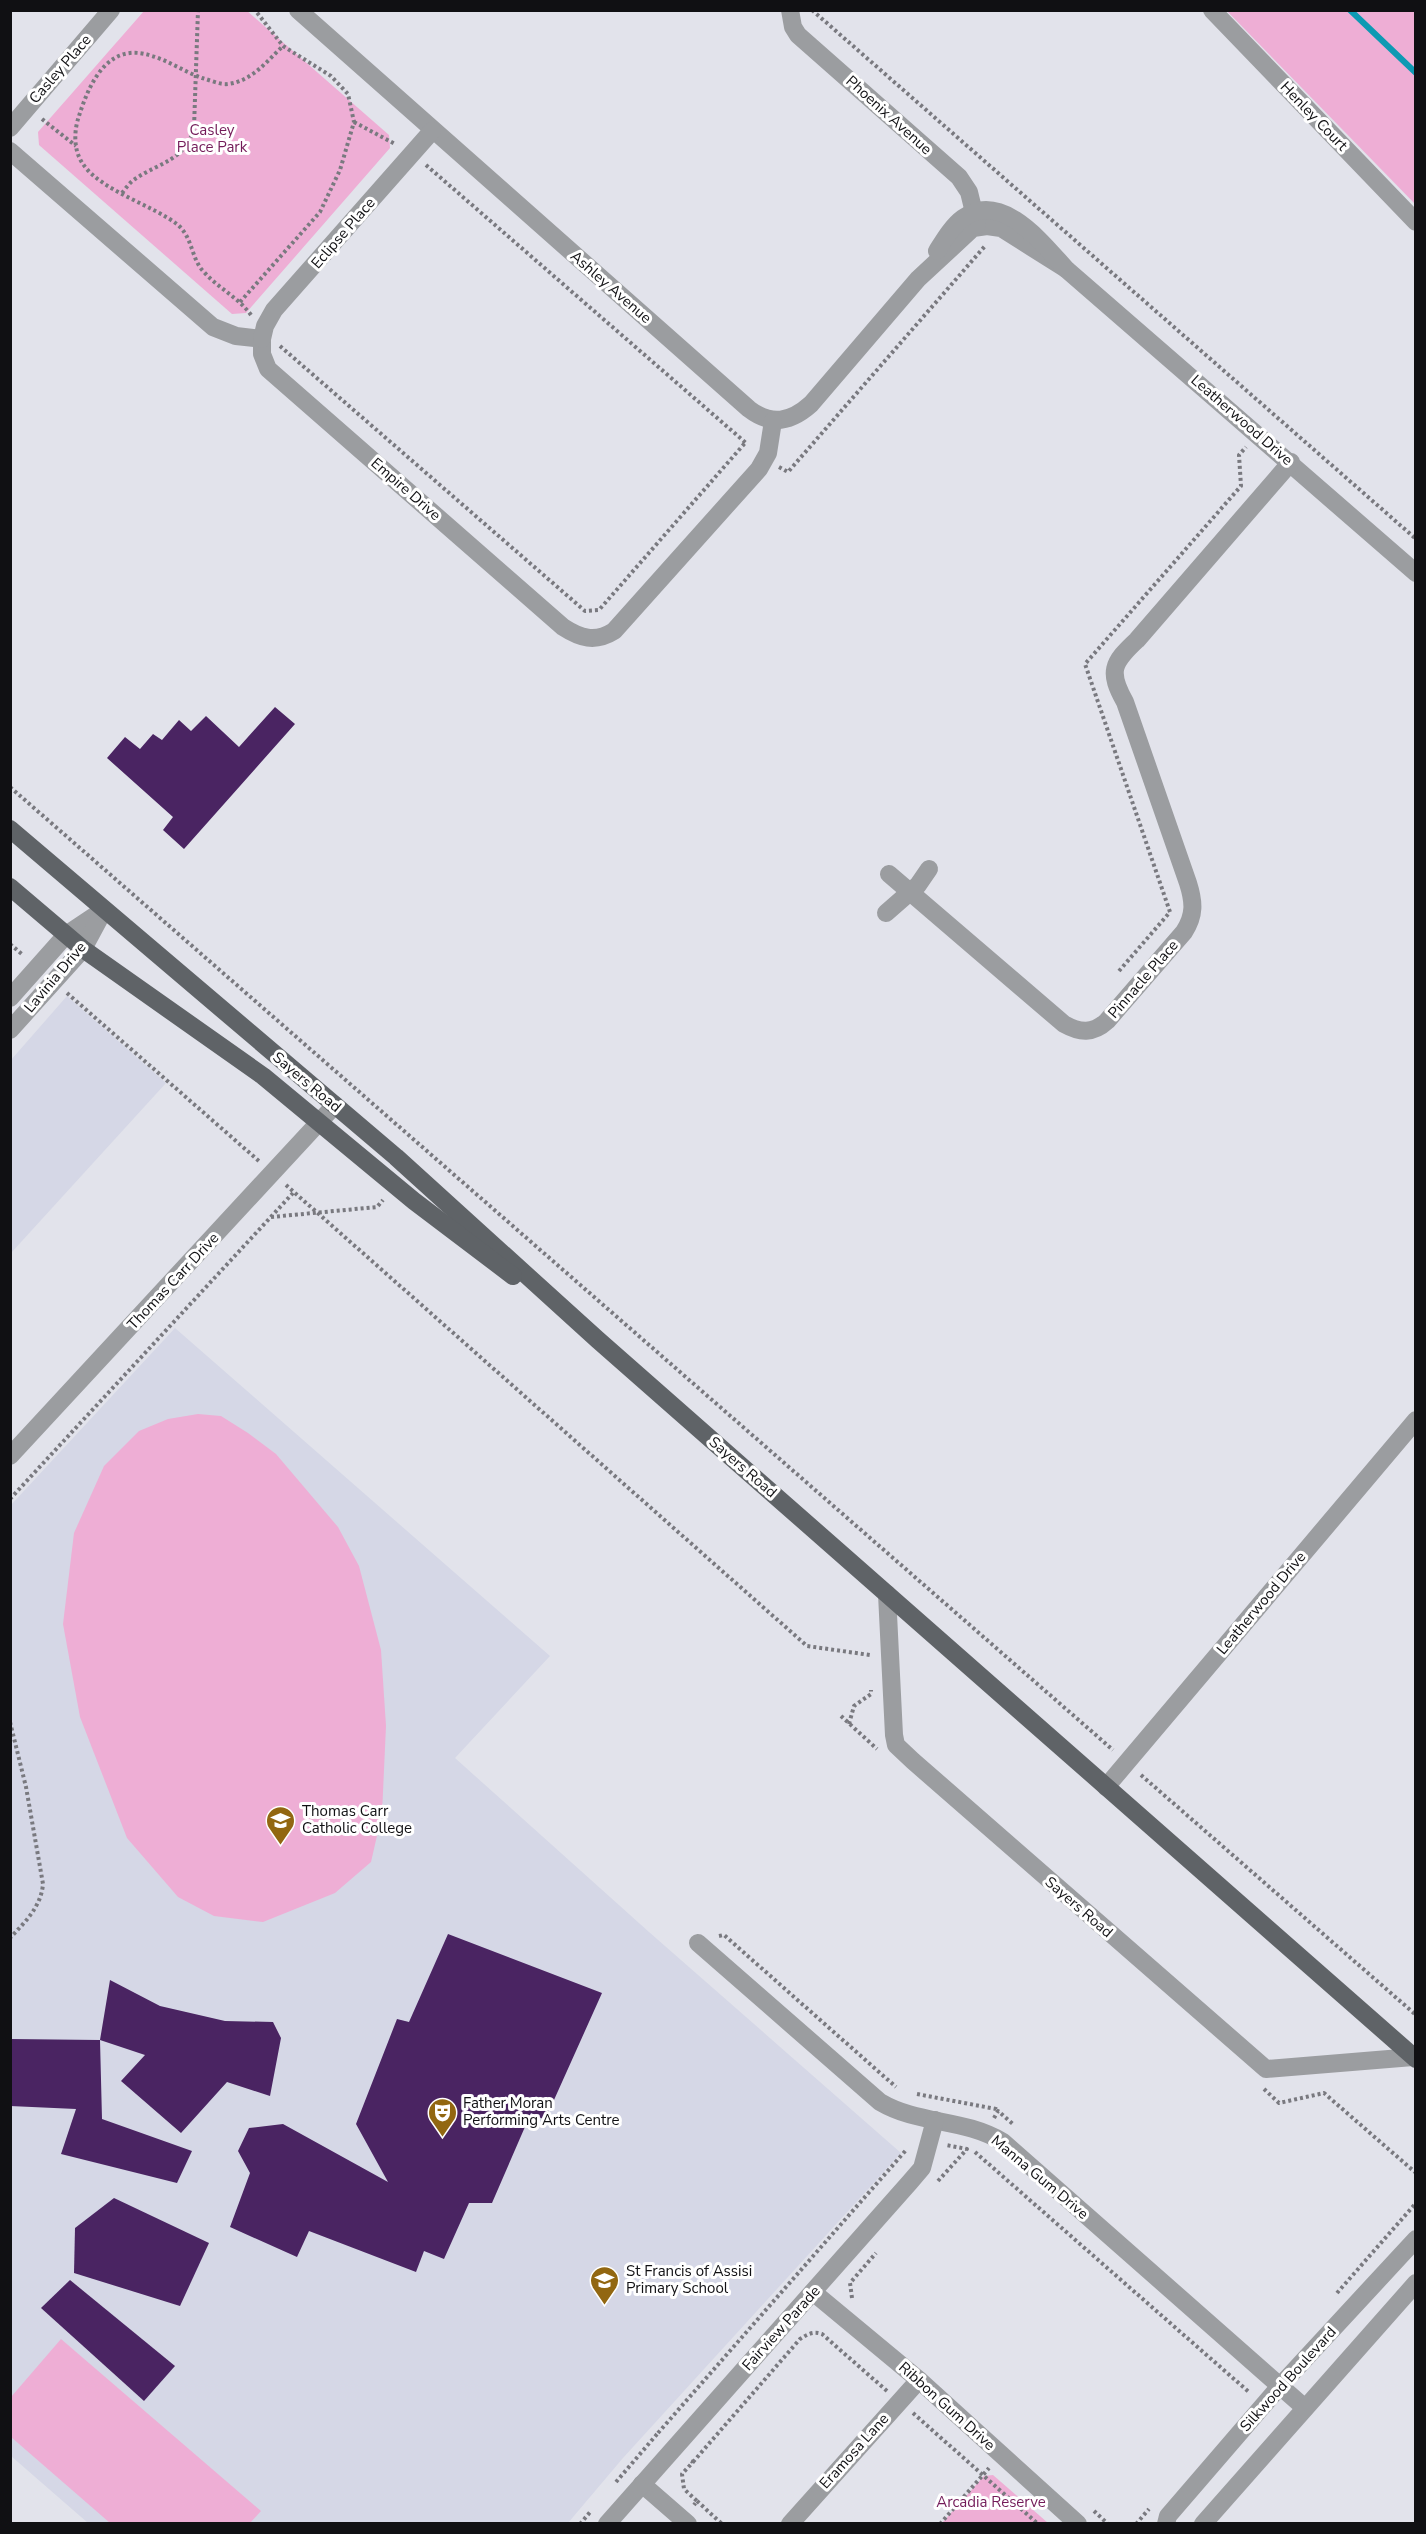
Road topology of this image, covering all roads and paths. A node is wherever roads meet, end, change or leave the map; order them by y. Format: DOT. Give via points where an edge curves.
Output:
graph roads {
  1 [pos="111,10"];
  2 [pos="198,10"];
  3 [pos="255,10"];
  4 [pos="298,10"];
  5 [pos="790,10"];
  6 [pos="812,10"];
  7 [pos="1212,10"];
  8 [pos="283,46"];
  9 [pos="197,76"];
  10 [pos="354,122"];
  11 [pos="10,128"];
  12 [pos="432,131"];
  13 [pos="10,151"];
  14 [pos="413,153"];
  15 [pos="122,193"];
  16 [pos="1027,198"];
  17 [pos="976,220"];
  18 [pos="1416,222"];
  19 [pos="1006,223"];
  20 [pos="240,302"];
  21 [pos="262,335"];
  22 [pos="1273,414"];
  23 [pos="773,421"];
  24 [pos="1256,433"];
  25 [pos="745,443"];
  26 [pos="766,457"];
  27 [pos="1291,462"];
  28 [pos="1416,539"];
  29 [pos="1416,573"];
  30 [pos="10,788"];
  31 [pos="10,829"];
  32 [pos="929,869"];
  33 [pos="889,873"];
  34 [pos="10,886"];
  35 [pos="910,893"];
  36 [pos="104,910"];
  37 [pos="886,914"];
  38 [pos="66,935"];
  39 [pos="83,949"];
  40 [pos="1119,970"];
  41 [pos="53,981"];
  42 [pos="10,998"];
  43 [pos="10,1030"];
  44 [pos="335,1105"];
  45 [pos="320,1122"];
  46 [pos="414,1138"];
  47 [pos="396,1157"];
  48 [pos="273,1173"];
  49 [pos="397,1186"];
  50 [pos="293,1192"];
  51 [pos="315,1214"];
  52 [pos="270,1218"];
  53 [pos="598,1340"];
  54 [pos="1416,1420"];
  55 [pos="10,1456"];
  56 [pos="10,1498"];
  57 [pos="887,1594"];
  58 [pos="870,1664"];
  59 [pos="871,1684"];
  60 [pos="10,1722"];
  61 [pos="849,1724"];
  62 [pos="1127,1762"];
  63 [pos="1106,1786"];
  64 [pos="10,1938"];
  65 [pos="698,1943"];
  66 [pos="1416,2015"];
  67 [pos="1414,2058"];
  68 [pos="901,2092"];
  69 [pos="913,2094"];
  70 [pos="998,2111"];
  71 [pos="935,2120"];
  72 [pos="930,2143"];
  73 [pos="967,2149"];
  74 [pos="936,2184"];
  75 [pos="1416,2239"];
  76 [pos="881,2247"];
  77 [pos="1416,2283"];
  78 [pos="813,2292"];
  79 [pos="860,2305"];
  80 [pos="918,2380"];
  81 [pos="1280,2386"];
  82 [pos="1250,2393"];
  83 [pos="1305,2408"];
  84 [pos="658,2433"];
  85 [pos="1000,2454"];
  86 [pos="642,2484"];
  87 [pos="697,2501"];
  88 [pos="1091,2508"];
  89 [pos="593,2509"];
  90 [pos="580,2523"];
  91 [pos="608,2523"];
  92 [pos="688,2523"];
  93 [pos="722,2523"];
  94 [pos="790,2523"];
  95 [pos="940,2523"];
  96 [pos="1078,2523"];
  97 [pos="1108,2523"];
  98 [pos="1166,2523"];
  99 [pos="1203,2523"];
  1 -- 11 [label="street, Casley Place"];
  2 -- 9 [label="path"];
  3 -- 8 [label="path"];
  4 -- 12 [label="street, Ashley Avenue"];
  5 -- 17 [label="street, Phoenix Avenue" via="798,35 959,177 969,192"];
  6 -- 16 [label="path"];
  7 -- 18 [label="street, Henley Court"];
  8 -- 9 [label="path" via="246,80 225,85"];
  8 -- 10 [label="path" via="331,76 348,94"];
  9 -- 15 [label="path" via="190,142 177,156 133,179"];
  9 -- 15 [label="path" via="151,55 126,52 106,61 84,100 75,129 76,147 82,164"];
  10 -- 14 [label="path"];
  10 -- 20 [label="path" via="340,170 320,212"];
  12 -- 14 [label="street, Eclipse Place"];
  12 -- 23 [label="street, Ashley Avenue" via="749,409"];
  13 -- 21 [label="street" via="213,327 236,336"];
  14 -- 21 [label="street, Eclipse Place" via="274,310"];
  14 -- 25 [label="path"];
  15 -- 20 [label="path" via="181,227 203,272"];
  16 -- 19 [label="path"];
  16 -- 22 [label="path"];
  17 -- 19 [label="street"];
  17 -- 23 [label="street" via="918,279 811,404 789,419"];
  19 -- 24 [label="street, Leatherwood Drive" via="1033,235 1066,269"];
  19 -- 26 [label="path" via="788,472"];
  20 -- 21 [label="path"];
  21 -- 25 [label="path" via="585,611 599,610"];
  21 -- 26 [label="street, Empire Drive" via="262,354 268,369 563,627 588,639 614,631"];
  22 -- 24 [label="path"];
  22 -- 28 [label="path"];
  23 -- 26 [label="street, Empire Drive"];
  24 -- 27 [label="street, Leatherwood Drive"];
  24 -- 40 [label="path" via="1239,455 1242,486 1085,664 1170,912"];
  25 -- 26 [label="path"];
  27 -- 29 [label="street, Leatherwood Drive"];
  27 -- 35 [label="street, Pinnacle Place" via="1137,640 1122,677 1125,702 1194,906 1184,932 1103,1024 1084,1032 1064,1024"];
  30 -- 46 [label="path"];
  31 -- 36 [label="main road, Sayers Road"];
  32 -- 35 [label="street"];
  33 -- 35 [label="street, Pinnacle Place"];
  34 -- 38 [label="main road, Sayers Road"];
  35 -- 37 [label="street"];
  36 -- 38 [label="street, Lavinia Drive"];
  36 -- 39 [label="street, Lavinia Drive"];
  36 -- 44 [label="main road, Sayers Road"];
  38 -- 39 [label="main road, Sayers Road"];
  38 -- 42 [label="street, Lavinia Drive"];
  39 -- 41 [label="street, Lavinia Drive"];
  39 -- 45 [label="main road, Sayers Road" via="263,1076"];
  41 -- 43 [label="street, Lavinia Drive"];
  41 -- 48 [label="path"];
  44 -- 45 [label="street, Thomas Carr Drive"];
  44 -- 47 [label="main road, Sayers Road"];
  45 -- 48 [label="street, Thomas Carr Drive"];
  45 -- 49 [label="main road, Sayers Road"];
  46 -- 47 [label="path"];
  46 -- 62 [label="path"];
  47 -- 53 [label="main road, Sayers Road"];
  48 -- 50 [label="path"];
  48 -- 55 [label="street, Thomas Carr Drive"];
  49 -- 51 [label="path" via="377,1207"];
  49 -- 53 [label="main road, Sayers Road"];
  50 -- 51 [label="path"];
  50 -- 52 [label="path"];
  51 -- 52 [label="path"];
  51 -- 58 [label="path" via="807,1646 870,1654"];
  52 -- 56 [label="path"];
  53 -- 57 [label="main road, Sayers Road"];
  54 -- 62 [label="street, Leatherwood Drive"];
  57 -- 63 [label="main road, Sayers Road"];
  57 -- 67 [label="street, Sayers Road" via="894,1735 896,1745 921,1769 1266,2069"];
  59 -- 61 [label="path" via="872,1694 854,1706"];
  60 -- 64 [label="path" via="43,1884 38,1904"];
  62 -- 63 [label="street, Leatherwood Drive"];
  62 -- 66 [label="path"];
  63 -- 67 [label="main road, Sayers Road"];
  65 -- 68 [label="path" via="724,1935"];
  65 -- 71 [label="street, Manna Gum Drive" via="880,2102 896,2111"];
  69 -- 70 [label="path"];
  71 -- 72 [label="street, Fairview Parade"];
  71 -- 81 [label="street, Manna Gum Drive" via="972,2127 1003,2142"];
  72 -- 73 [label="path"];
  72 -- 78 [label="street, Fairview Parade" via="922,2168"];
  72 -- 84 [label="path" via="914,2140"];
  73 -- 74 [label="path"];
  73 -- 82 [label="path" via="976,2152"];
  75 -- 81 [label="street, Silkwood Boulevard"];
  76 -- 79 [label="path" via="850,2283 851,2297"];
  77 -- 83 [label="street, Silkwood Boulevard"];
  78 -- 80 [label="street, Ribbon Gum Drive"];
  78 -- 86 [label="street, Fairview Parade"];
  80 -- 85 [label="street, Ribbon Gum Drive"];
  80 -- 94 [label="street, Eramosa Lane"];
  81 -- 83 [label="street, Manna Gum Drive"];
  81 -- 98 [label="street, Silkwood Boulevard"];
  83 -- 99 [label="street, Silkwood Boulevard"];
  85 -- 95 [label="path"];
  85 -- 96 [label="street, Ribbon Gum Drive"];
  86 -- 91 [label="street, Fairview Parade"];
  86 -- 92 [label="street"];
  87 -- 93 [label="path"];
  88 -- 97 [label="path"];
  89 -- 90 [label="path"];
}
